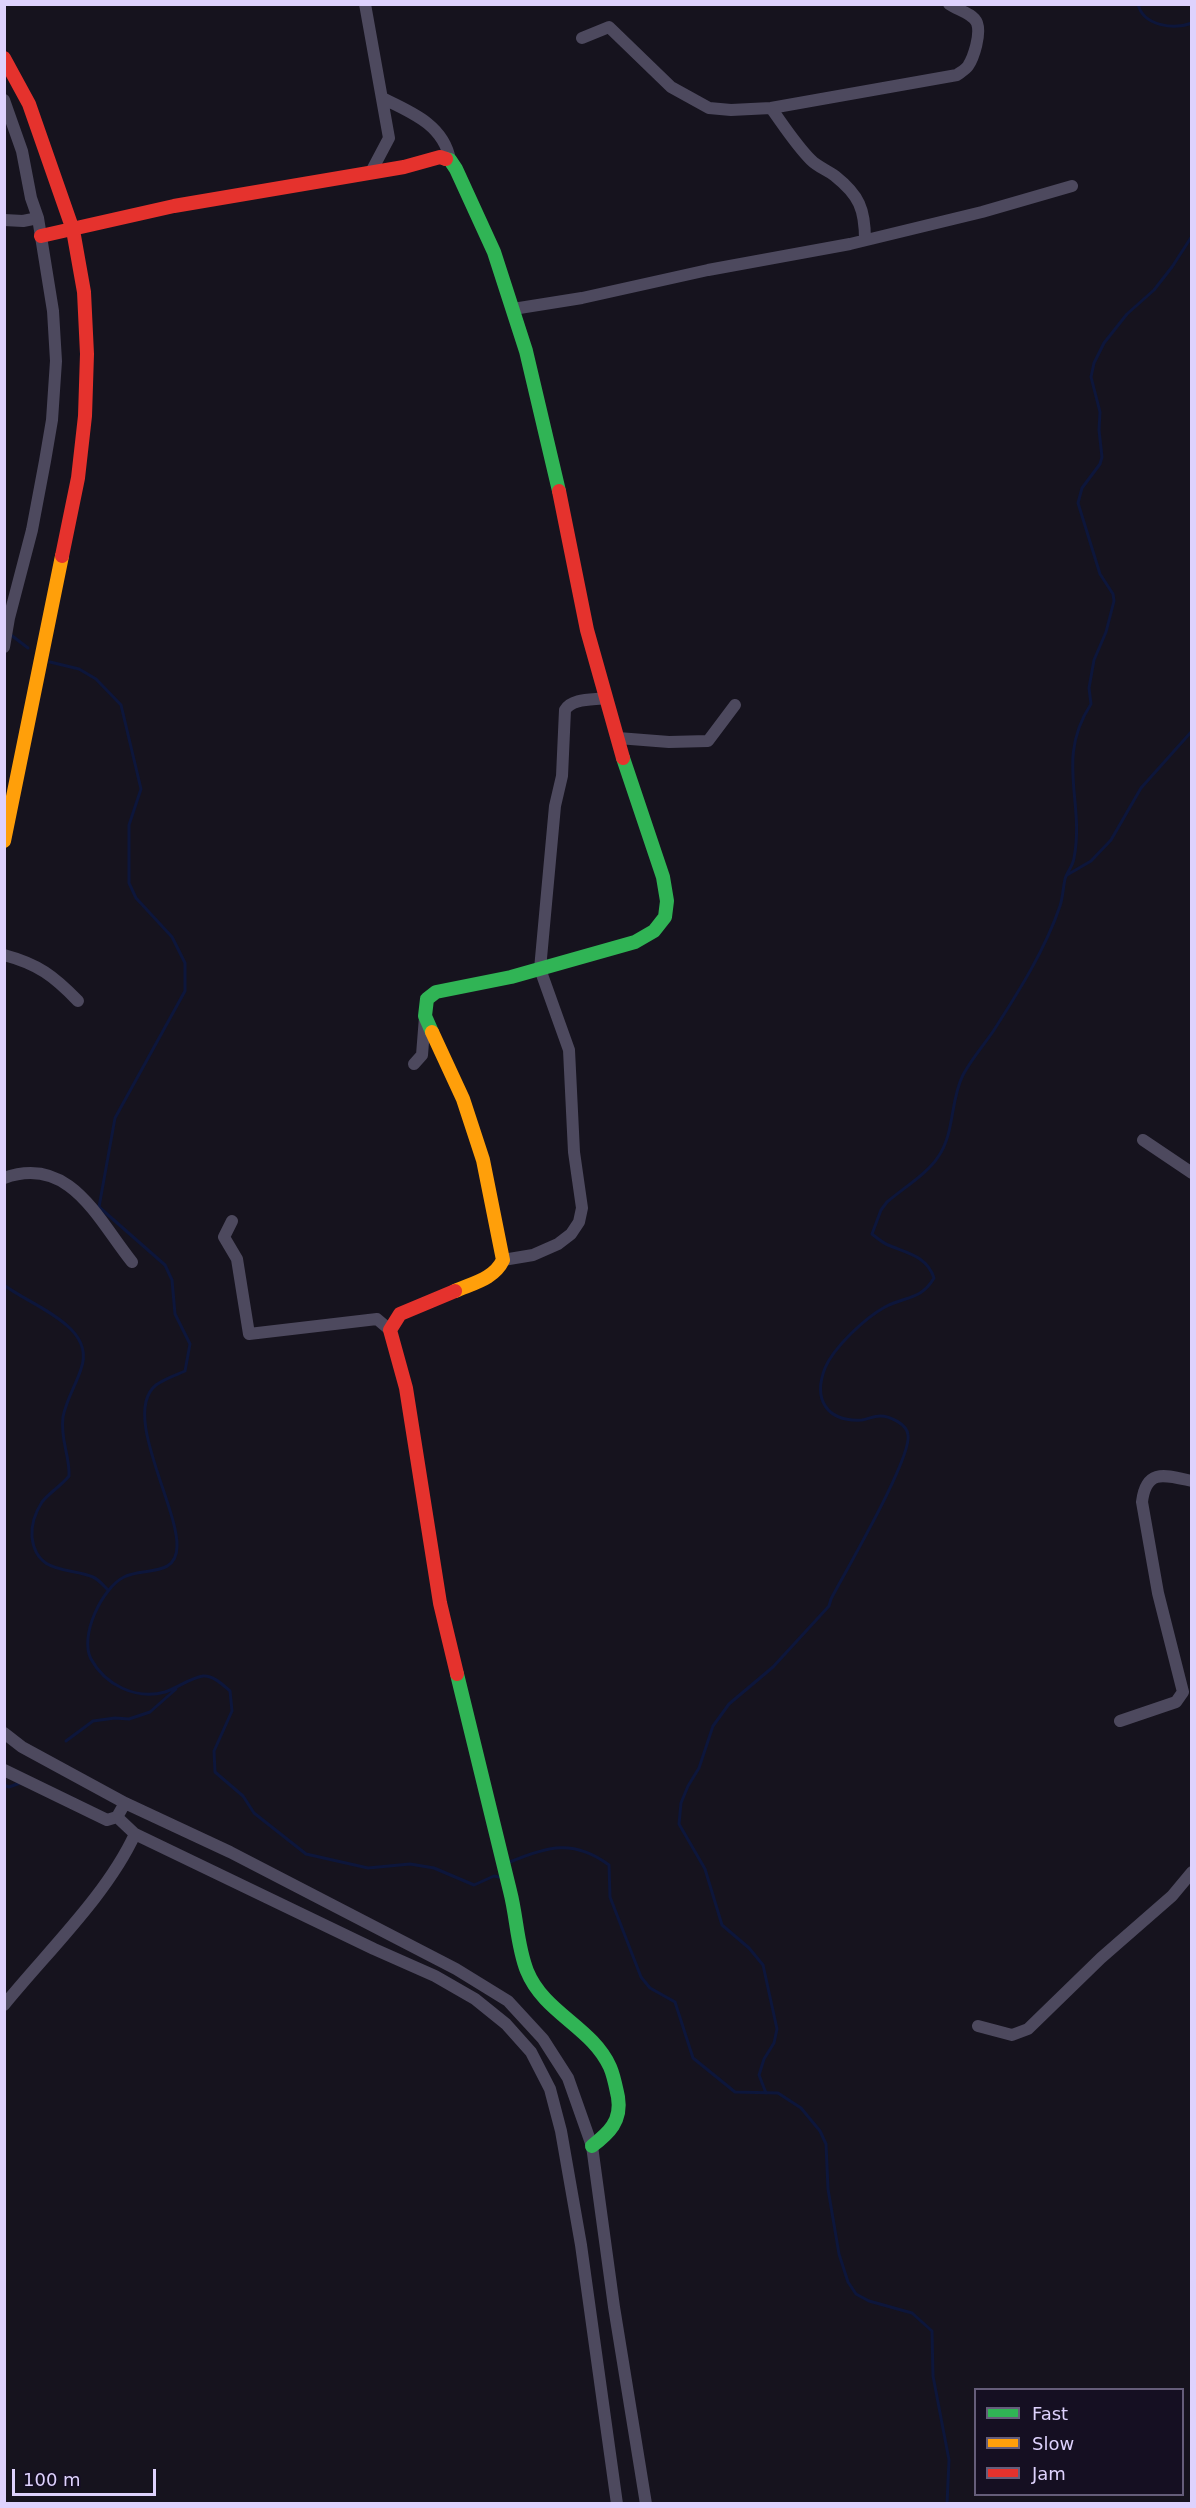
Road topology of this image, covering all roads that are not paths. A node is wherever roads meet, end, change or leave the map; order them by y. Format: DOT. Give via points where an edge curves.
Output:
graph roads {
  1 [pos="365,4"];
  2 [pos="949,4"];
  3 [pos="582,38"];
  4 [pos="4,57"];
  5 [pos="382,98"];
  6 [pos="4,100"];
  7 [pos="771,108"];
  8 [pos="450,160"];
  9 [pos="371,172"];
  10 [pos="1072,186"];
  11 [pos="38,218"];
  12 [pos="4,220"];
  13 [pos="74,230"];
  14 [pos="41,236"];
  15 [pos="865,240"];
  16 [pos="513,309"];
  17 [pos="4,646"];
  18 [pos="606,698"];
  19 [pos="735,705"];
  20 [pos="618,738"];
  21 [pos="4,841"];
  22 [pos="4,955"];
  23 [pos="540,969"];
  24 [pos="78,1001"];
  25 [pos="425,1016"];
  26 [pos="414,1064"];
  27 [pos="1143,1140"];
  28 [pos="1191,1173"];
  29 [pos="4,1178"];
  30 [pos="232,1221"];
  31 [pos="503,1260"];
  32 [pos="132,1262"];
  33 [pos="390,1330"];
  34 [pos="1191,1481"];
  35 [pos="1120,1721"];
  36 [pos="4,1733"];
  37 [pos="4,1770"];
  38 [pos="126,1803"];
  39 [pos="117,1817"];
  40 [pos="135,1834"];
  41 [pos="1191,1872"];
  42 [pos="4,2005"];
  43 [pos="978,2026"];
  44 [pos="592,2146"];
  45 [pos="617,2504"];
  46 [pos="646,2504"];
  1 -- 5 [label="street"];
  2 -- 7 [label="street" via="977,24 974,52 968,67 957,75"];
  3 -- 7 [label="street" via="609,27 671,87 710,108"];
  4 -- 13 [label="street" via="29,104"];
  5 -- 8 [label="street" via="421,116 448,146"];
  5 -- 9 [label="street" via="389,138"];
  6 -- 11 [label="street" via="22,151"];
  7 -- 15 [label="street" via="807,156 834,175 858,201 864,211"];
  8 -- 9 [label="street" via="440,157"];
  8 -- 16 [label="street" via="494,252"];
  9 -- 13 [label="street" via="174,206"];
  10 -- 15 [label="street"];
  11 -- 12 [label="street"];
  11 -- 14 [label="street"];
  13 -- 14 [label="street"];
  13 -- 21 [label="street" via="88,335 84,431 78,478"];
  14 -- 17 [label="street" via="53,311 56,380 32,530"];
  15 -- 16 [label="street"];
  16 -- 18 [label="street" via="542,414 586,630"];
  18 -- 20 [label="street"];
  18 -- 23 [label="street" via="568,704 565,710 562,776 555,806"];
  19 -- 20 [label="street" via="708,741"];
  20 -- 23 [label="street" via="663,877 665,917 654,931 635,942"];
  22 -- 24 [label="street" via="47,971"];
  23 -- 25 [label="street" via="436,993 427,999"];
  23 -- 31 [label="street" via="569,1050 574,1152 582,1208 579,1222 558,1244 533,1255"];
  25 -- 26 [label="street" via="422,1055"];
  25 -- 31 [label="street" via="463,1099 483,1160"];
  27 -- 28 [label="street"];
  29 -- 32 [label="street" via="28,1174 62,1180 89,1203"];
  30 -- 33 [label="street" via="224,1237 237,1258 249,1334 377,1319"];
  31 -- 33 [label="street" via="491,1276 400,1314"];
  33 -- 44 [label="street" via="416,1440 442,1613 515,1911 521,1955 537,1990 598,2048 610,2067 619,2101 613,2130"];
  34 -- 35 [label="street" via="1159,1476 1144,1487 1142,1502 1158,1593 1183,1692 1176,1702"];
  36 -- 38 [label="street" via="22,1747"];
  37 -- 39 [label="street" via="107,1820"];
  38 -- 39 [label="street"];
  38 -- 44 [label="street" via="456,1969 508,2001 543,2039 568,2078"];
  39 -- 40 [label="street"];
  40 -- 42 [label="street" via="131,1846 92,1901"];
  40 -- 45 [label="street" via="435,1976 475,1999 531,2052 550,2089 561,2131 585,2266"];
  41 -- 43 [label="street" via="1172,1896 1028,2029 1012,2036"];
  44 -- 46 [label="street"];
}
